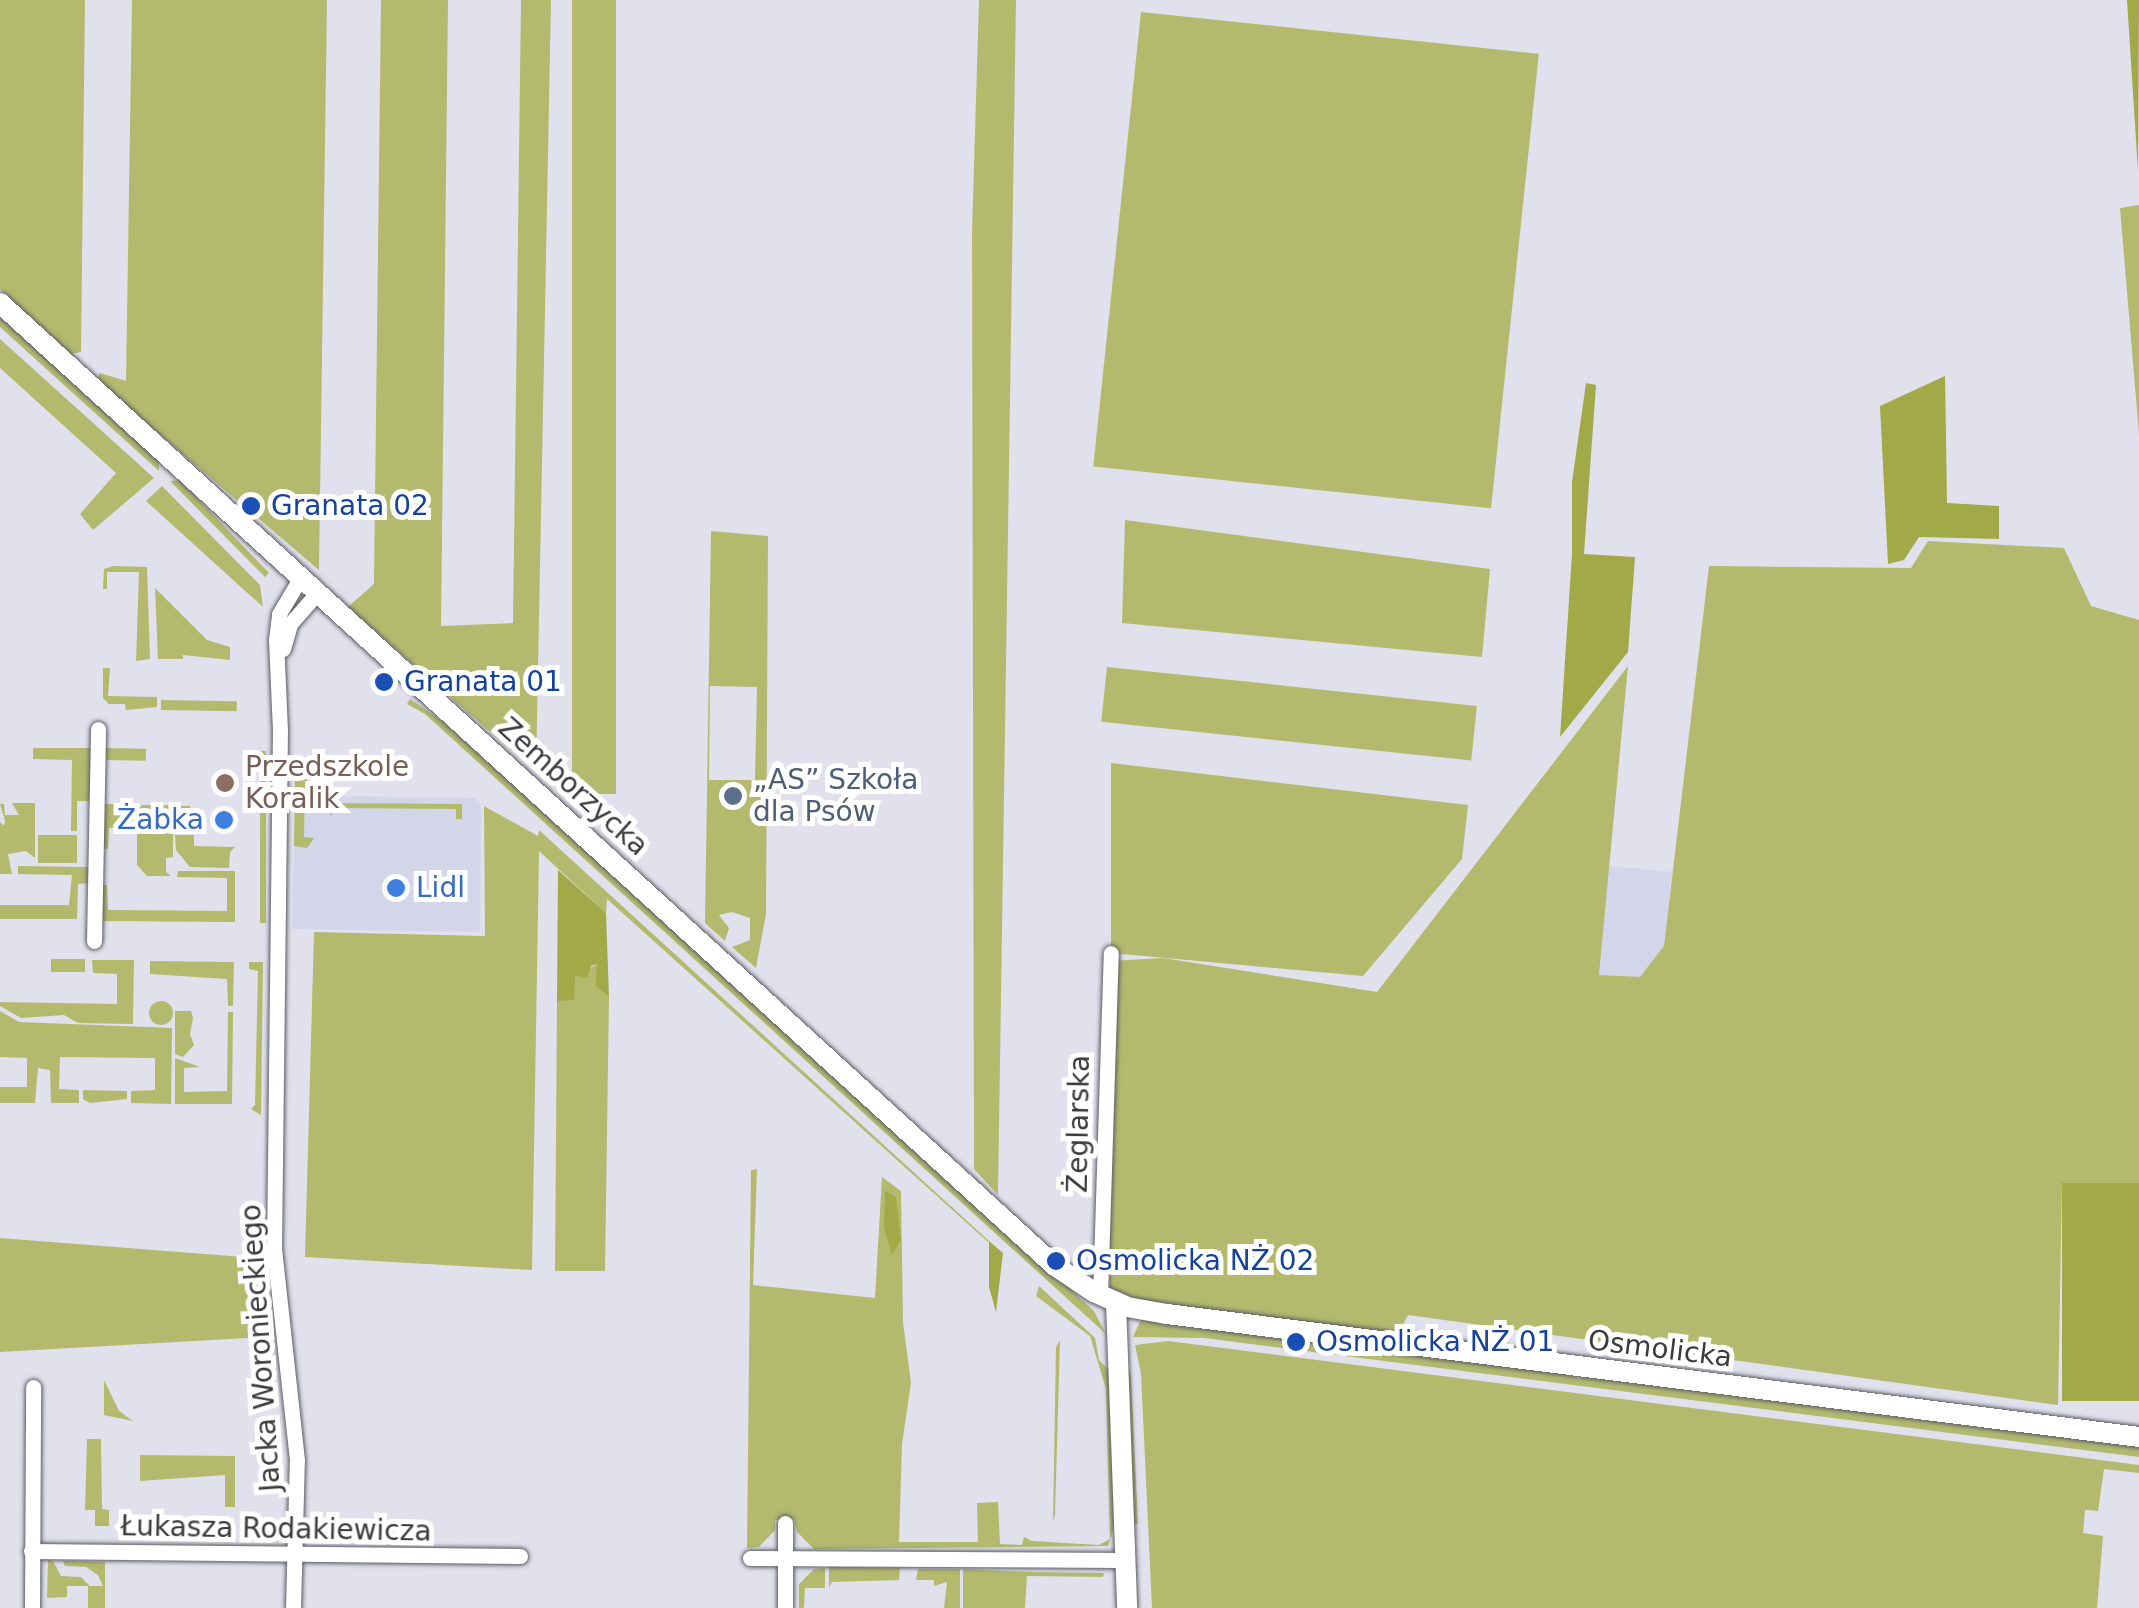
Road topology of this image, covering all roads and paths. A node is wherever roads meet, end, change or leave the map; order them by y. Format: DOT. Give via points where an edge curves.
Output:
graph roads {
  1 [pos="0,303"];
  2 [pos="301,577"];
  3 [pos="318,592"];
  4 [pos="279,662"];
  5 [pos="98,729"];
  6 [pos="94,941"];
  7 [pos="1110,953"];
  8 [pos="1108,1299"];
  9 [pos="33,1387"];
  10 [pos="2139,1436"];
  11 [pos="785,1523"];
  12 [pos="31,1551"];
  13 [pos="295,1555"];
  14 [pos="520,1556"];
  15 [pos="750,1558"];
  16 [pos="785,1558"];
  17 [pos="1124,1560"];
  18 [pos="32,1608"];
  19 [pos="293,1608"];
  20 [pos="785,1608"];
  21 [pos="1126,1608"];
  1 -- 2 [label="street, Zemborzycka"];
  2 -- 3 [label="street, Zemborzycka"];
  2 -- 4 [label="street, Jacka Woronieckiego" via="279,614"];
  3 -- 4 [label="street" via="290,624"];
  3 -- 8 [label="street, Zemborzycka" via="1051,1262"];
  4 -- 13 [label="street, Jacka Woronieckiego" via="274,1259 296,1460"];
  5 -- 6 [label="street"];
  7 -- 8 [label="street, Żeglarska"];
  8 -- 10 [label="street, Osmolicka" via="1253,1326"];
  8 -- 17 [label="street, Żeglarska"];
  9 -- 12 [label="street"];
  11 -- 16 [label="street"];
  12 -- 13 [label="street, Łukasza Rodakiewicza"];
  12 -- 18 [label="street"];
  13 -- 14 [label="street, Łukasza Rodakiewicza"];
  13 -- 19 [label="street, Jacka Woronieckiego"];
  15 -- 16 [label="street"];
  16 -- 17 [label="street"];
  16 -- 20 [label="street"];
  17 -- 21 [label="street, Żeglarska"];
}
